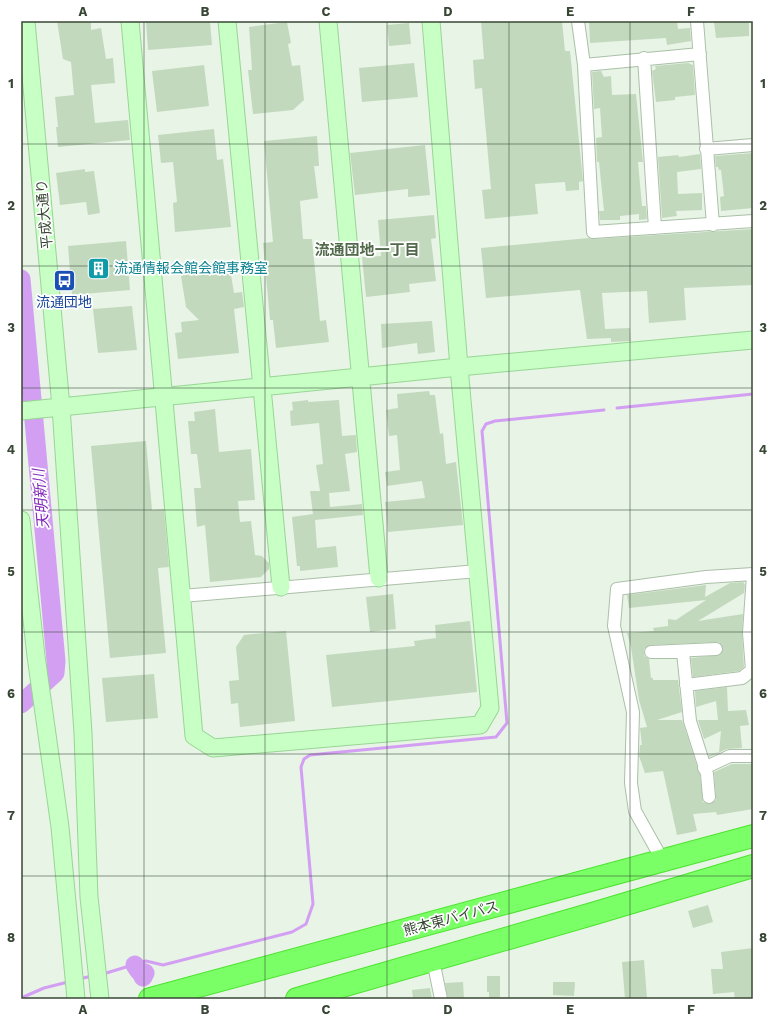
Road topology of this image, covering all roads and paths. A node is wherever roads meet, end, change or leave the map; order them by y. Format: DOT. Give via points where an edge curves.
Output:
graph roads {
  1 [pos="26,21"];
  2 [pos="130,21"];
  3 [pos="227,21"];
  4 [pos="328,21"];
  5 [pos="431,21"];
  6 [pos="578,21"];
  7 [pos="697,21"];
  8 [pos="700,54"];
  9 [pos="644,58"];
  10 [pos="584,65"];
  11 [pos="753,145"];
  12 [pos="706,149"];
  13 [pos="753,221"];
  14 [pos="713,224"];
  15 [pos="655,228"];
  16 [pos="753,340"];
  17 [pos="459,367"];
  18 [pos="362,378"];
  19 [pos="263,387"];
  20 [pos="163,397"];
  21 [pos="57,408"];
  22 [pos="23,411"];
  23 [pos="21,520"];
  24 [pos="478,571"];
  25 [pos="753,574"];
  26 [pos="379,578"];
  27 [pos="281,587"];
  28 [pos="182,596"];
  29 [pos="716,649"];
  30 [pos="686,685"];
  31 [pos="753,756"];
  32 [pos="704,768"];
  33 [pos="709,797"];
  34 [pos="753,836"];
  35 [pos="662,860"];
  36 [pos="753,866"];
  37 [pos="433,960"];
  38 [pos="99,993"];
  39 [pos="76,995"];
  40 [pos="150,999"];
  41 [pos="297,999"];
  42 [pos="441,999"];
  1 -- 21 [label="street, 平成大通り"];
  2 -- 20 [label="street"];
  3 -- 19 [label="street"];
  4 -- 18 [label="street"];
  5 -- 17 [label="street"];
  6 -- 10 [label="street"];
  7 -- 8 [label="street"];
  8 -- 9 [label="street"];
  8 -- 12 [label="street"];
  9 -- 10 [label="street"];
  9 -- 15 [label="street"];
  10 -- 15 [label="street" via="593,232"];
  11 -- 12 [label="street"];
  12 -- 14 [label="street"];
  13 -- 14 [label="street"];
  14 -- 15 [label="street"];
  16 -- 17 [label="street"];
  17 -- 18 [label="street"];
  17 -- 24 [label="street"];
  18 -- 19 [label="street"];
  18 -- 26 [label="street"];
  19 -- 20 [label="street"];
  19 -- 27 [label="street"];
  20 -- 21 [label="street"];
  20 -- 28 [label="street"];
  21 -- 22 [label="street"];
  21 -- 38 [label="street, 平成大通り" via="83,733 89,897"];
  23 -- 39 [label="street" via="68,900"];
  24 -- 26 [label="street"];
  24 -- 28 [label="street" via="490,708 480,725 213,748 194,736"];
  25 -- 30 [label="street" via="748,633 752,670 742,678"];
  25 -- 35 [label="street" via="706,577 617,589 614,626 633,712 631,783 635,811"];
  26 -- 27 [label="street"];
  27 -- 28 [label="street"];
  29 -- 30 [label="street" via="651,652 683,652"];
  30 -- 32 [label="street" via="690,721"];
  31 -- 32 [label="street" via="730,756"];
  32 -- 33 [label="street"];
  34 -- 35 [label="highway, 熊本東バイパス"];
  35 -- 40 [label="highway, 熊本東バイパス"];
  36 -- 37 [label="highway"];
  37 -- 41 [label="highway"];
  37 -- 42 [label="street"];
}
